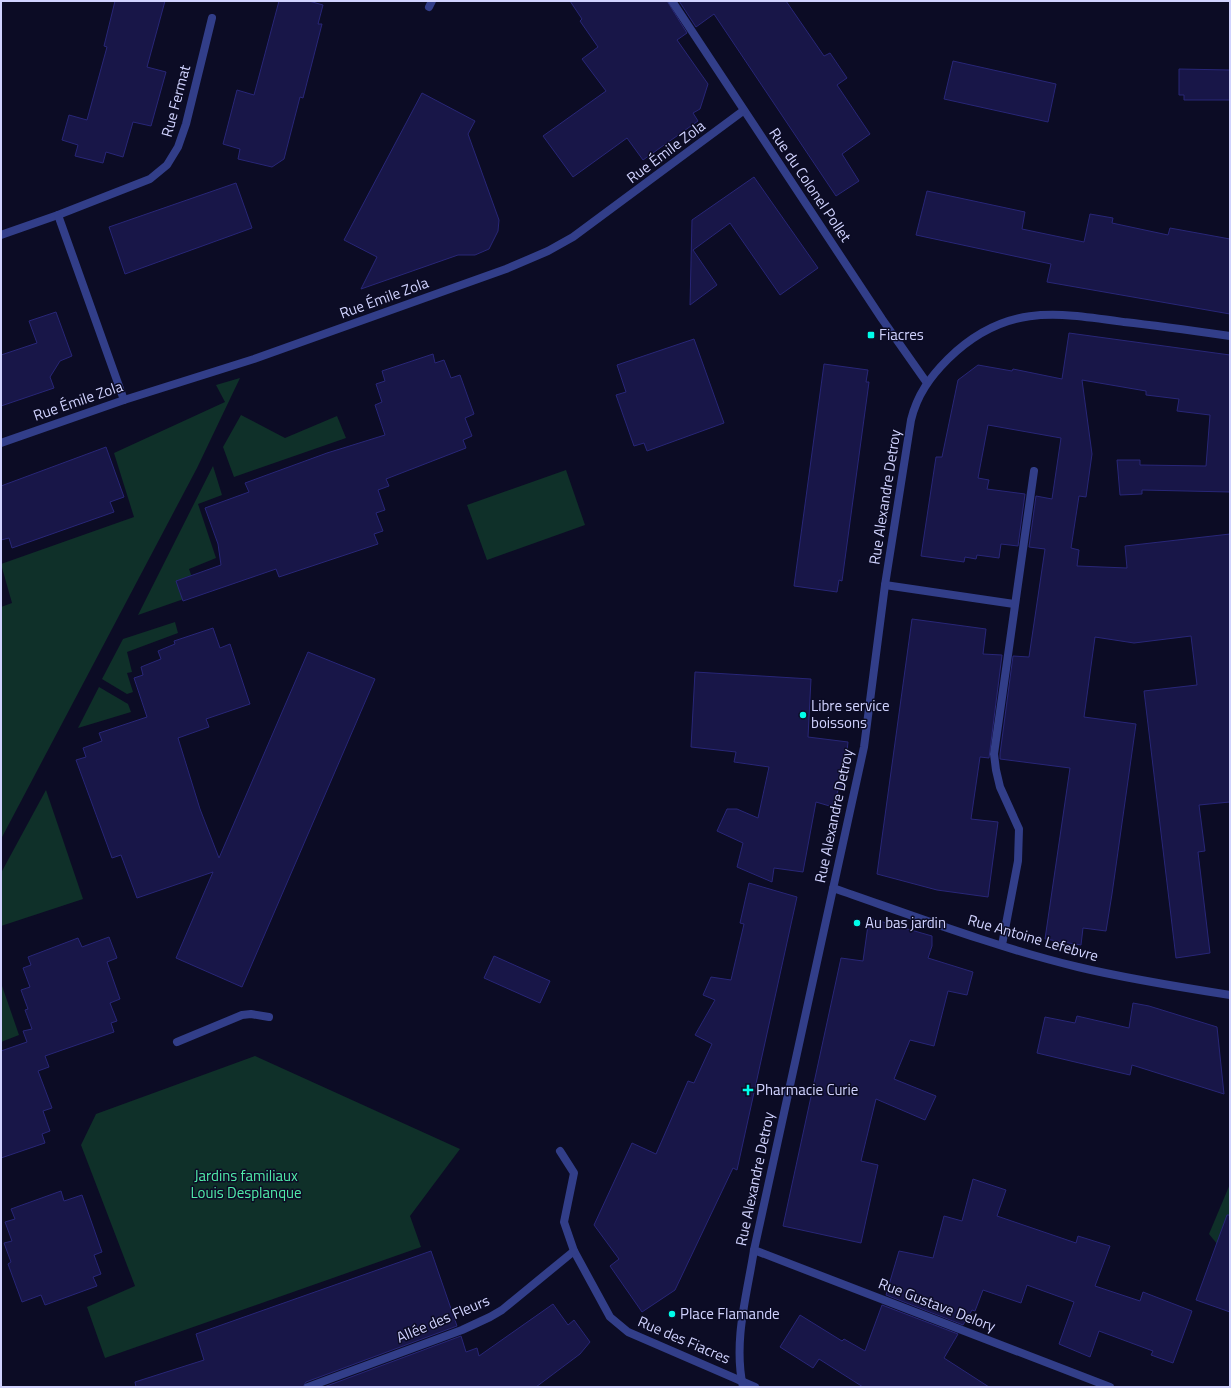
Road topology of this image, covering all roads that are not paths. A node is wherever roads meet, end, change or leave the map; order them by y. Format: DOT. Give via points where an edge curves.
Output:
graph roads {
  1 [pos="672,1"];
  2 [pos="212,18"];
  3 [pos="743,111"];
  4 [pos="58,215"];
  5 [pos="1,235"];
  6 [pos="1230,336"];
  7 [pos="927,383"];
  8 [pos="124,400"];
  9 [pos="1,443"];
  10 [pos="1034,471"];
  11 [pos="886,585"];
  12 [pos="1014,604"];
  13 [pos="833,888"];
  14 [pos="1002,946"];
  15 [pos="1230,995"];
  16 [pos="270,1017"];
  17 [pos="178,1042"];
  18 [pos="560,1151"];
  19 [pos="754,1250"];
  20 [pos="574,1251"];
  21 [pos="742,1384"];
  22 [pos="308,1387"];
  23 [pos="754,1387"];
  24 [pos="1110,1387"];
  1 -- 3 [label="street, Rue du Colonel Pollet"];
  2 -- 4 [label="street, Rue Fermat" via="186,124 178,147 167,165 150,179"];
  3 -- 7 [label="street, Rue du Colonel Pollet"];
  3 -- 8 [label="street, Rue Émile Zola" via="572,237 548,251 506,269 254,359"];
  4 -- 5 [label="street, Rue Fermat"];
  4 -- 8 [label="street"];
  6 -- 7 [label="street, Rue Alexandre Detroy" via="1070,314 1037,314 1004,323 980,334 955,353"];
  7 -- 11 [label="street, Rue Alexandre Detroy" via="917,400 911,420"];
  8 -- 9 [label="street, Rue Émile Zola"];
  10 -- 12 [label="street"];
  11 -- 12 [label="street"];
  11 -- 13 [label="street, Rue Alexandre Detroy" via="867,727"];
  12 -- 14 [label="street" via="994,754 1000,787 1019,829 1018,861"];
  13 -- 14 [label="street, Rue Antoine Lefebvre"];
  13 -- 19 [label="street, Rue Alexandre Detroy"];
  14 -- 15 [label="street, Rue Antoine Lefebvre" via="1105,973"];
  16 -- 17 [label="street" via="242,1015"];
  18 -- 20 [label="street, Rue des Fiacres" via="574,1173 564,1222"];
  19 -- 21 [label="street, Rue Alexandre Detroy" via="742,1316"];
  19 -- 24 [label="street, Rue Gustave Delory"];
  20 -- 21 [label="street, Rue des Fiacres" via="610,1317 628,1332"];
  20 -- 22 [label="street, Allée des Fleurs" via="490,1317"];
  21 -- 23 [label="street, Rue des Fiacres"];
}
